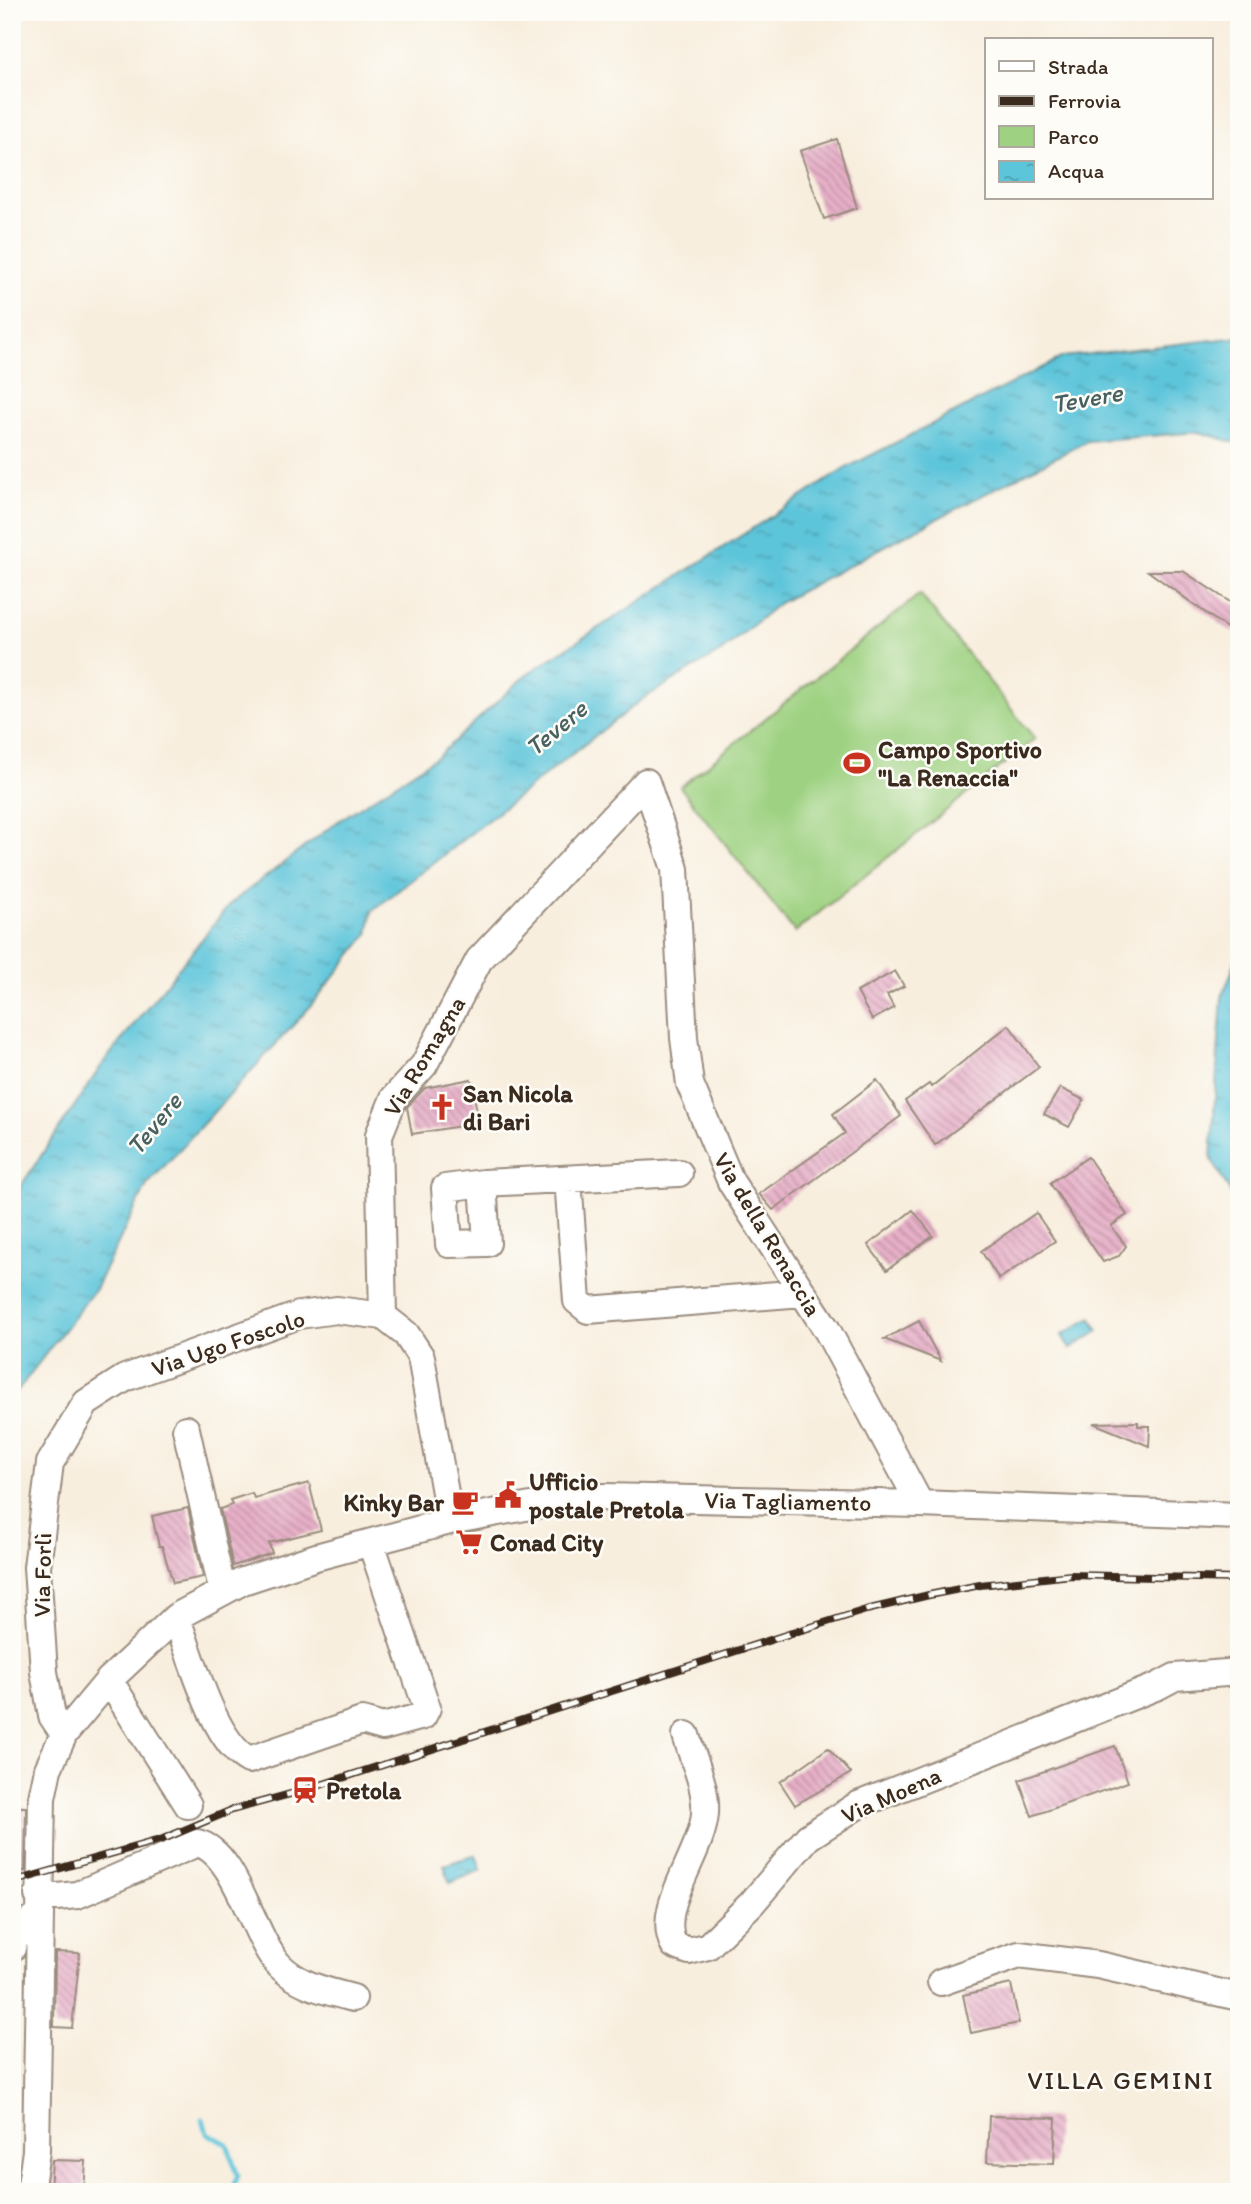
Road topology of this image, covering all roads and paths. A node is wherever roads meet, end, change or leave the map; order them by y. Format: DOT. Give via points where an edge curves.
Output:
graph roads {
  1 [pos="646,782"];
  2 [pos="679,1173"];
  3 [pos="568,1180"];
  4 [pos="483,1184"];
  5 [pos="803,1293"];
  6 [pos="383,1316"];
  7 [pos="75,1418"];
  8 [pos="186,1429"];
  9 [pos="920,1504"];
  10 [pos="1239,1517"];
  11 [pos="450,1521"];
  12 [pos="371,1543"];
  13 [pos="222,1590"];
  14 [pos="176,1617"];
  15 [pos="1239,1672"];
  16 [pos="109,1680"];
  17 [pos="64,1734"];
  18 [pos="686,1735"];
  19 [pos="188,1805"];
  20 [pos="38,1906"];
  21 [pos="12,1948"];
  22 [pos="941,1982"];
  23 [pos="1239,1997"];
  24 [pos="353,1998"];
  25 [pos="30,2192"];
  1 -- 5 [label="street, Via della Renaccia" via="675,869 690,1084 731,1182"];
  1 -- 6 [label="street, Via Romagna" via="479,960 424,1065 394,1098 379,1135"];
  2 -- 3 [label="street"];
  3 -- 4 [label="street"];
  3 -- 5 [label="street" via="577,1301 588,1310"];
  5 -- 9 [label="street, Via della Renaccia"];
  6 -- 7 [label="street, Via Ugo Foscolo" via="338,1310 299,1315 125,1378 86,1403"];
  6 -- 11 [label="street" via="405,1334 421,1357"];
  7 -- 17 [label="street, Via Forlì" via="50,1463 37,1567 44,1672 52,1716"];
  8 -- 13 [label="street"];
  9 -- 10 [label="street, Via Tagliamento"];
  9 -- 11 [label="street, Via Tagliamento" via="604,1497"];
  11 -- 12 [label="street, Via Tagliamento"];
  12 -- 13 [label="street, Via Tagliamento"];
  12 -- 14 [label="street" via="427,1708 423,1716 383,1727 362,1721 249,1760 237,1754 218,1724"];
  13 -- 14 [label="street, Via Tagliamento"];
  14 -- 16 [label="street, Via Tagliamento"];
  15 -- 18 [label="street, Via Moena" via="1175,1677 858,1805 808,1837 708,1946 689,1951 674,1945 667,1933 705,1815 703,1791"];
  16 -- 17 [label="street, Via Tagliamento"];
  16 -- 19 [label="street"];
  17 -- 20 [label="street, Via Tagliamento" via="48,1769 42,1798"];
  20 -- 21 [label="street" via="14,1936"];
  20 -- 24 [label="street" via="77,1895 197,1843 207,1845 221,1859 279,1965 305,1984"];
  20 -- 25 [label="street, Via Tagliamento" via="36,2151"];
  22 -- 23 [label="street" via="1019,1955 1098,1965"];
}
